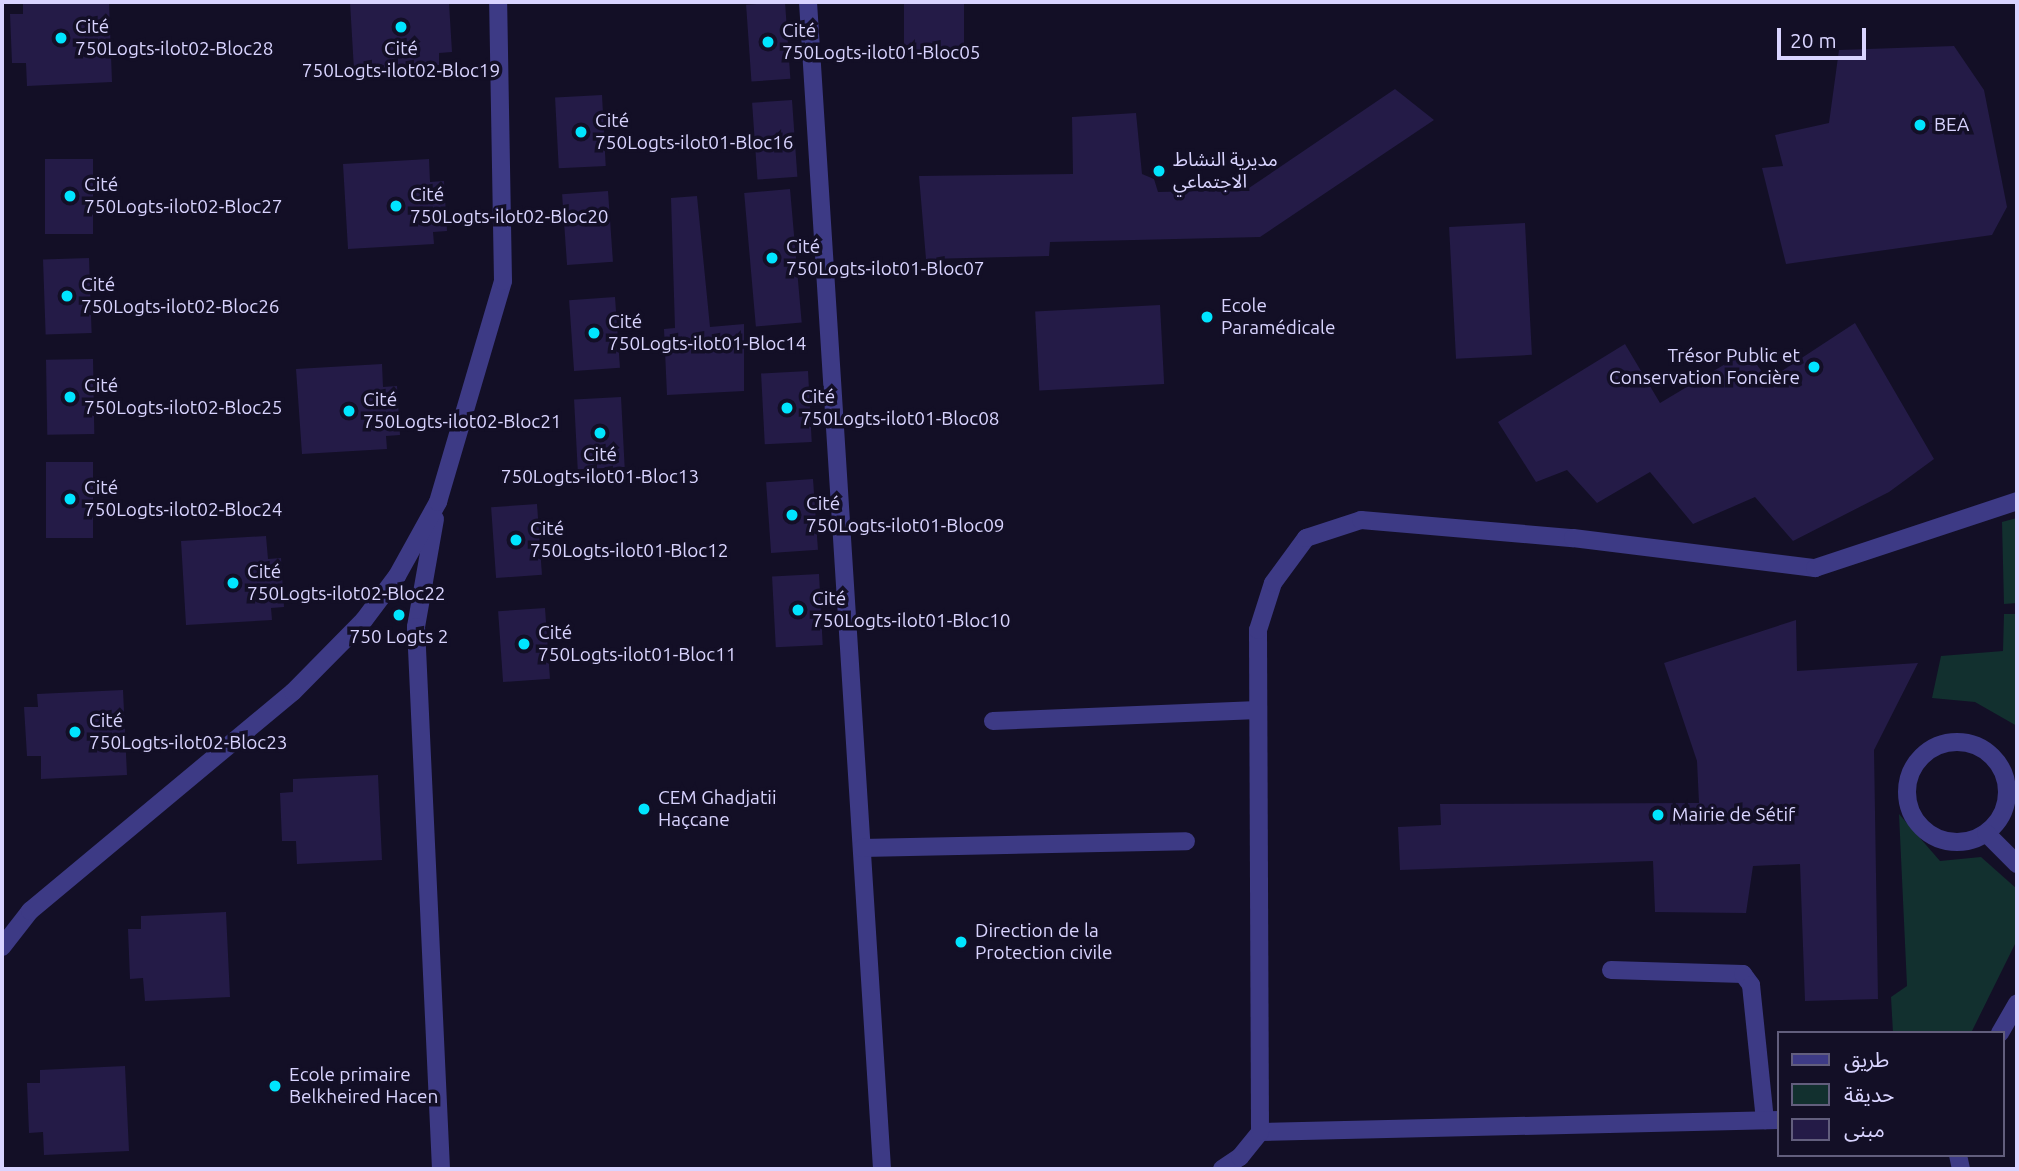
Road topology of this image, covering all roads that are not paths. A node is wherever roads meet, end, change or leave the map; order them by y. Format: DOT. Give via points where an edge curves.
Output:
graph roads {
  1 [pos="498,2"];
  2 [pos="808,2"];
  3 [pos="2017,501"];
  4 [pos="438,502"];
  5 [pos="1258,710"];
  6 [pos="993,720"];
  7 [pos="2012,797"];
  8 [pos="1986,833"];
  9 [pos="1186,841"];
  10 [pos="862,848"];
  11 [pos="2017,864"];
  12 [pos="2,947"];
  13 [pos="1611,970"];
  14 [pos="2017,1003"];
  15 [pos="2001,1031"];
  16 [pos="1772,1120"];
  17 [pos="1260,1132"];
  18 [pos="441,1169"];
  19 [pos="882,1169"];
  20 [pos="1222,1169"];
  1 -- 4 [label="street" via="503,281"];
  2 -- 10 [label="street"];
  3 -- 5 [label="street" via="1815,568 1573,538 1361,520 1306,538 1273,583 1258,630"];
  4 -- 12 [label="street" via="397,576 364,620 293,692 39,902"];
  4 -- 18 [label="street" via="416,627"];
  5 -- 6 [label="street"];
  5 -- 17 [label="street"];
  7 -- 8 [label="street"];
  7 -- 8 [label="street" via="2000,765 1973,744 1940,744 1914,766 1907,799 1923,828 1954,842"];
  8 -- 11 [label="street"];
  9 -- 10 [label="street"];
  10 -- 19 [label="street"];
  13 -- 16 [label="street" via="1743,974 1751,985"];
  14 -- 15 [label="street"];
  16 -- 17 [label="street"];
  17 -- 20 [label="street"];
}
